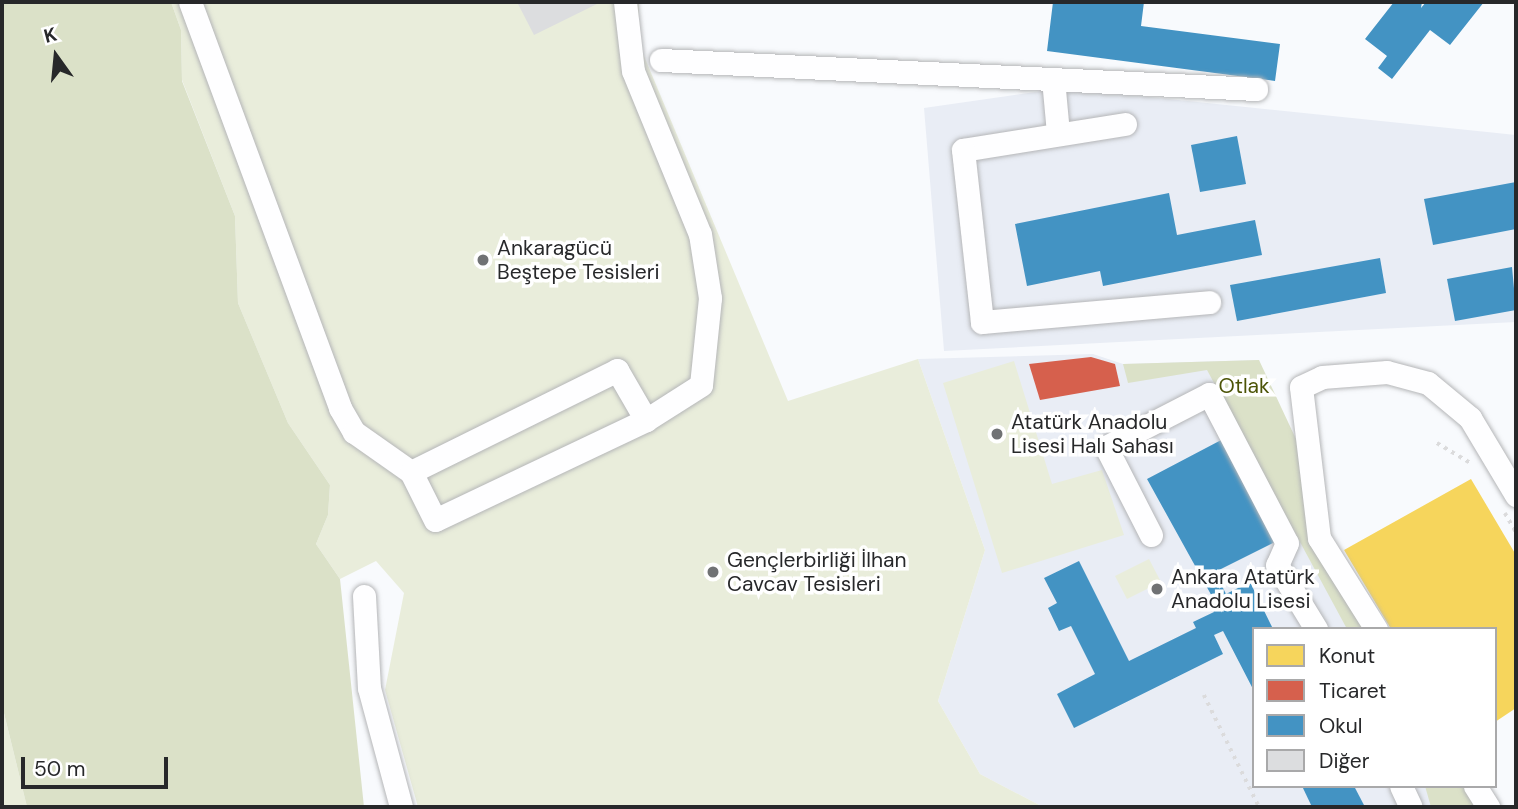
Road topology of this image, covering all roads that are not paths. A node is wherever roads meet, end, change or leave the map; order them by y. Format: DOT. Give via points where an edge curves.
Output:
graph roads {
  1 [pos="190,2"];
  2 [pos="625,2"];
  3 [pos="661,60"];
  4 [pos="1053,79"];
  5 [pos="1256,89"];
  6 [pos="1125,124"];
  7 [pos="1058,133"];
  8 [pos="1209,302"];
  9 [pos="646,420"];
  10 [pos="411,472"];
  11 [pos="1510,503"];
  12 [pos="1151,535"];
  13 [pos="365,596"];
  14 [pos="1315,627"];
  15 [pos="1375,627"];
  16 [pos="1402,788"];
  17 [pos="1476,788"];
  18 [pos="401,807"];
  19 [pos="1411,807"];
  20 [pos="1488,807"];
  1 -- 10 [label="street" via="341,408 354,432"];
  2 -- 9 [label="street" via="633,71 699,234 710,298 701,385"];
  3 -- 4 [label="street" via="890,76"];
  4 -- 5 [label="street"];
  4 -- 7 [label="street"];
  6 -- 7 [label="street"];
  7 -- 8 [label="street" via="963,150 982,322"];
  9 -- 10 [label="street" via="435,520"];
  9 -- 10 [label="street" via="617,370"];
  11 -- 15 [label="street" via="1470,418 1428,383 1387,372 1322,377 1301,387 1319,538"];
  12 -- 14 [label="street" via="1106,447 1209,394 1287,543 1277,565"];
  13 -- 18 [label="street" via="369,688"];
  16 -- 19 [label="street"];
  17 -- 20 [label="street"];
}
